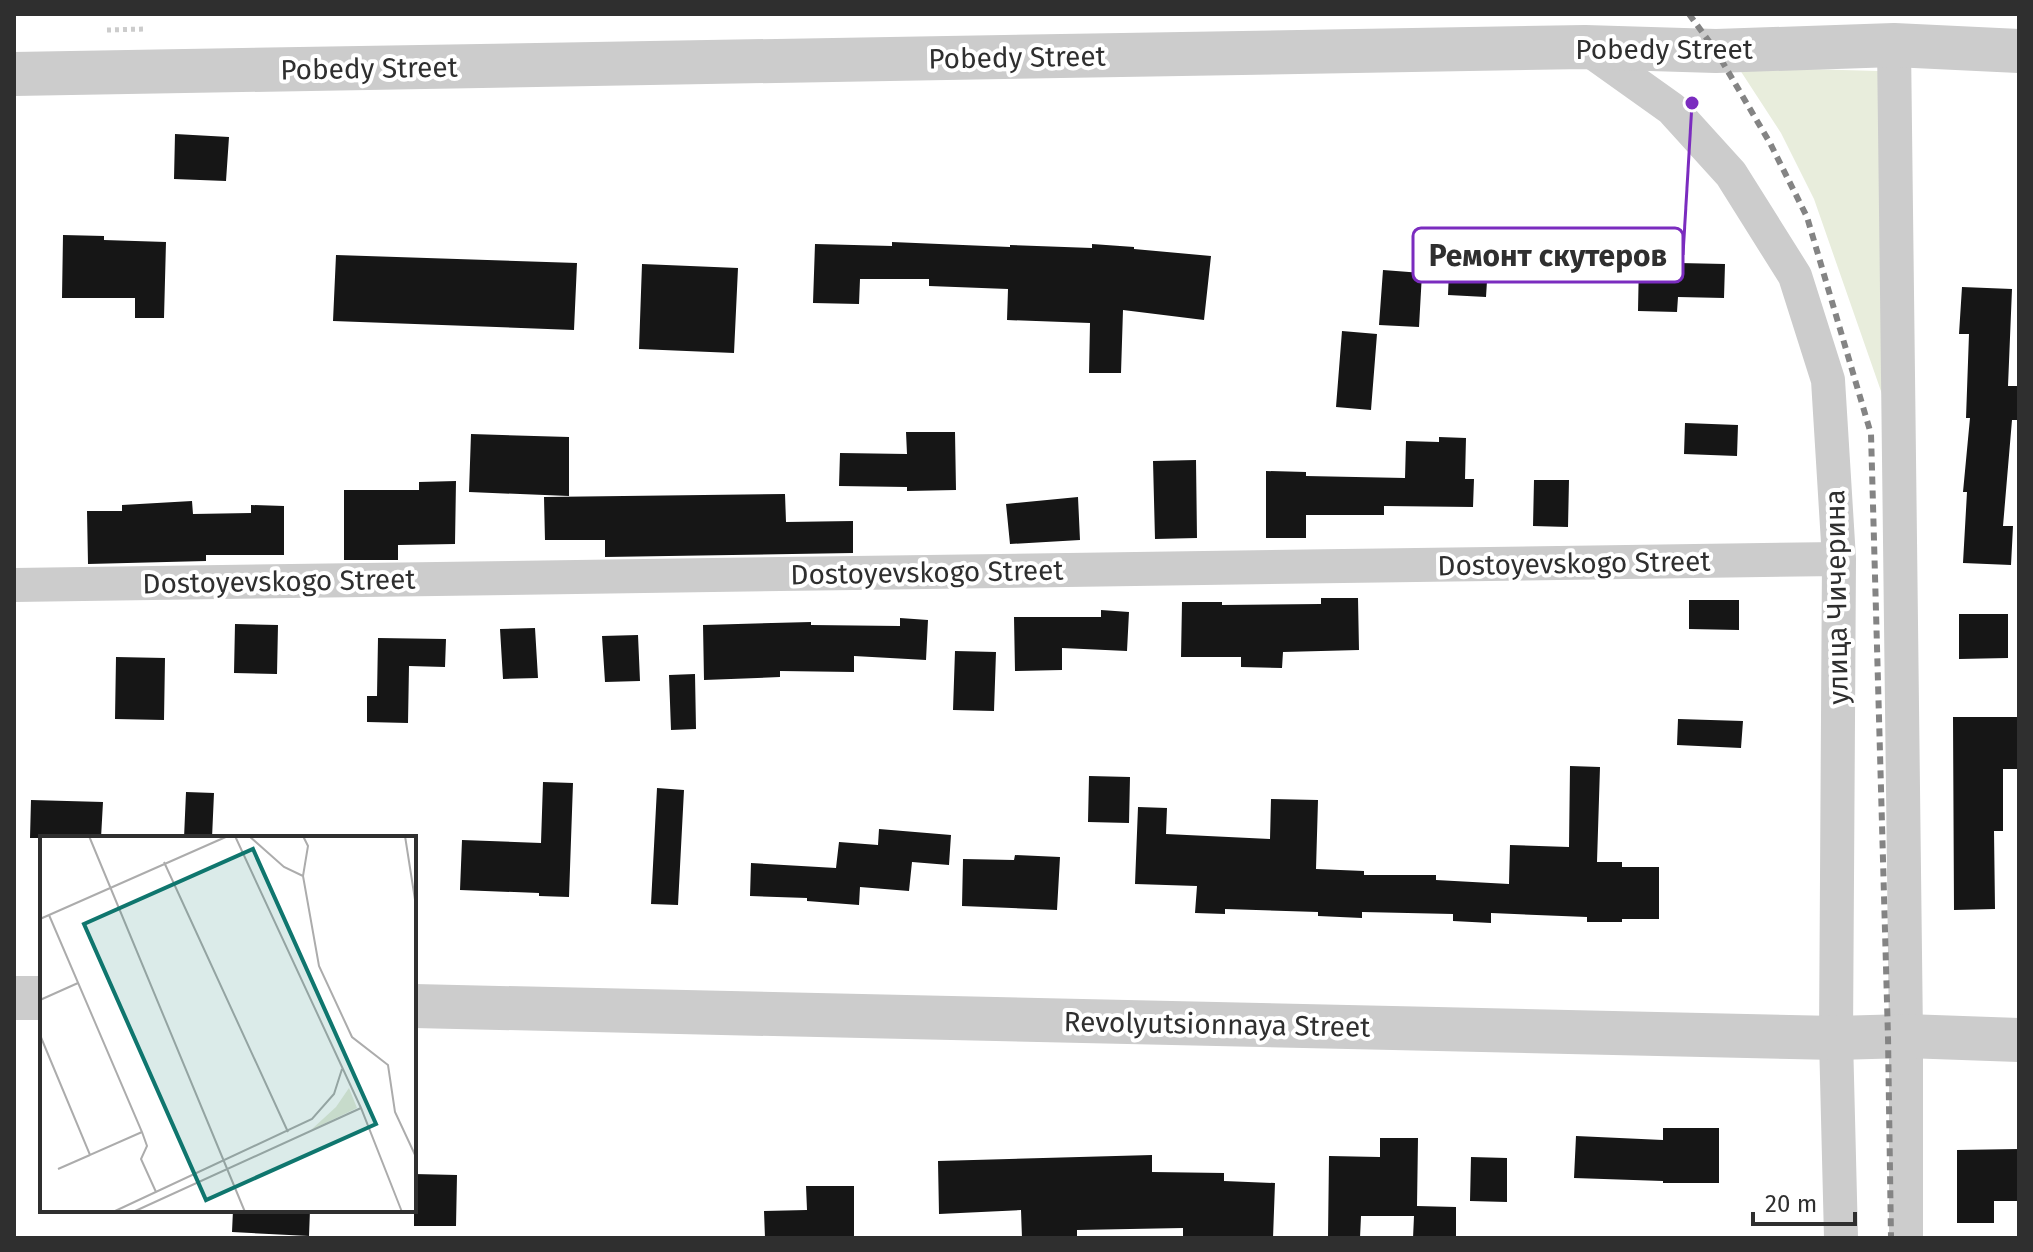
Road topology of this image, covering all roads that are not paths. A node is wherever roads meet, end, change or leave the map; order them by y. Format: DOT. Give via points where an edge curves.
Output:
graph roads {
  1 [pos="1894,45"];
  2 [pos="1585,47"];
  3 [pos="2019,51"];
  4 [pos="14,74"];
  5 [pos="1839,559"];
  6 [pos="14,585"];
  7 [pos="14,998"];
  8 [pos="40,998"];
  9 [pos="416,1006"];
  10 [pos="1906,1036"];
  11 [pos="1836,1038"];
  12 [pos="2019,1040"];
  13 [pos="1841,1238"];
  14 [pos="1906,1238"];
  1 -- 2 [label="street, Pobedy Street" via="1716,51"];
  1 -- 3 [label="street, Pobedy Street"];
  1 -- 10 [label="street"];
  2 -- 4 [label="street, Pobedy Street"];
  2 -- 5 [label="street, улица Чичерина" via="1672,109 1731,174 1795,276 1828,380"];
  5 -- 6 [label="street, Dostoyevskogo Street"];
  5 -- 11 [label="street, улица Чичерина"];
  7 -- 8 [label="street"];
  9 -- 11 [label="street, Revolyutsionnaya Street"];
  10 -- 11 [label="street, Revolyutsionnaya Street"];
  10 -- 12 [label="street, Revolyutsionnaya Street"];
  10 -- 14 [label="street"];
  11 -- 13 [label="street, улица Чичерина"];
}
